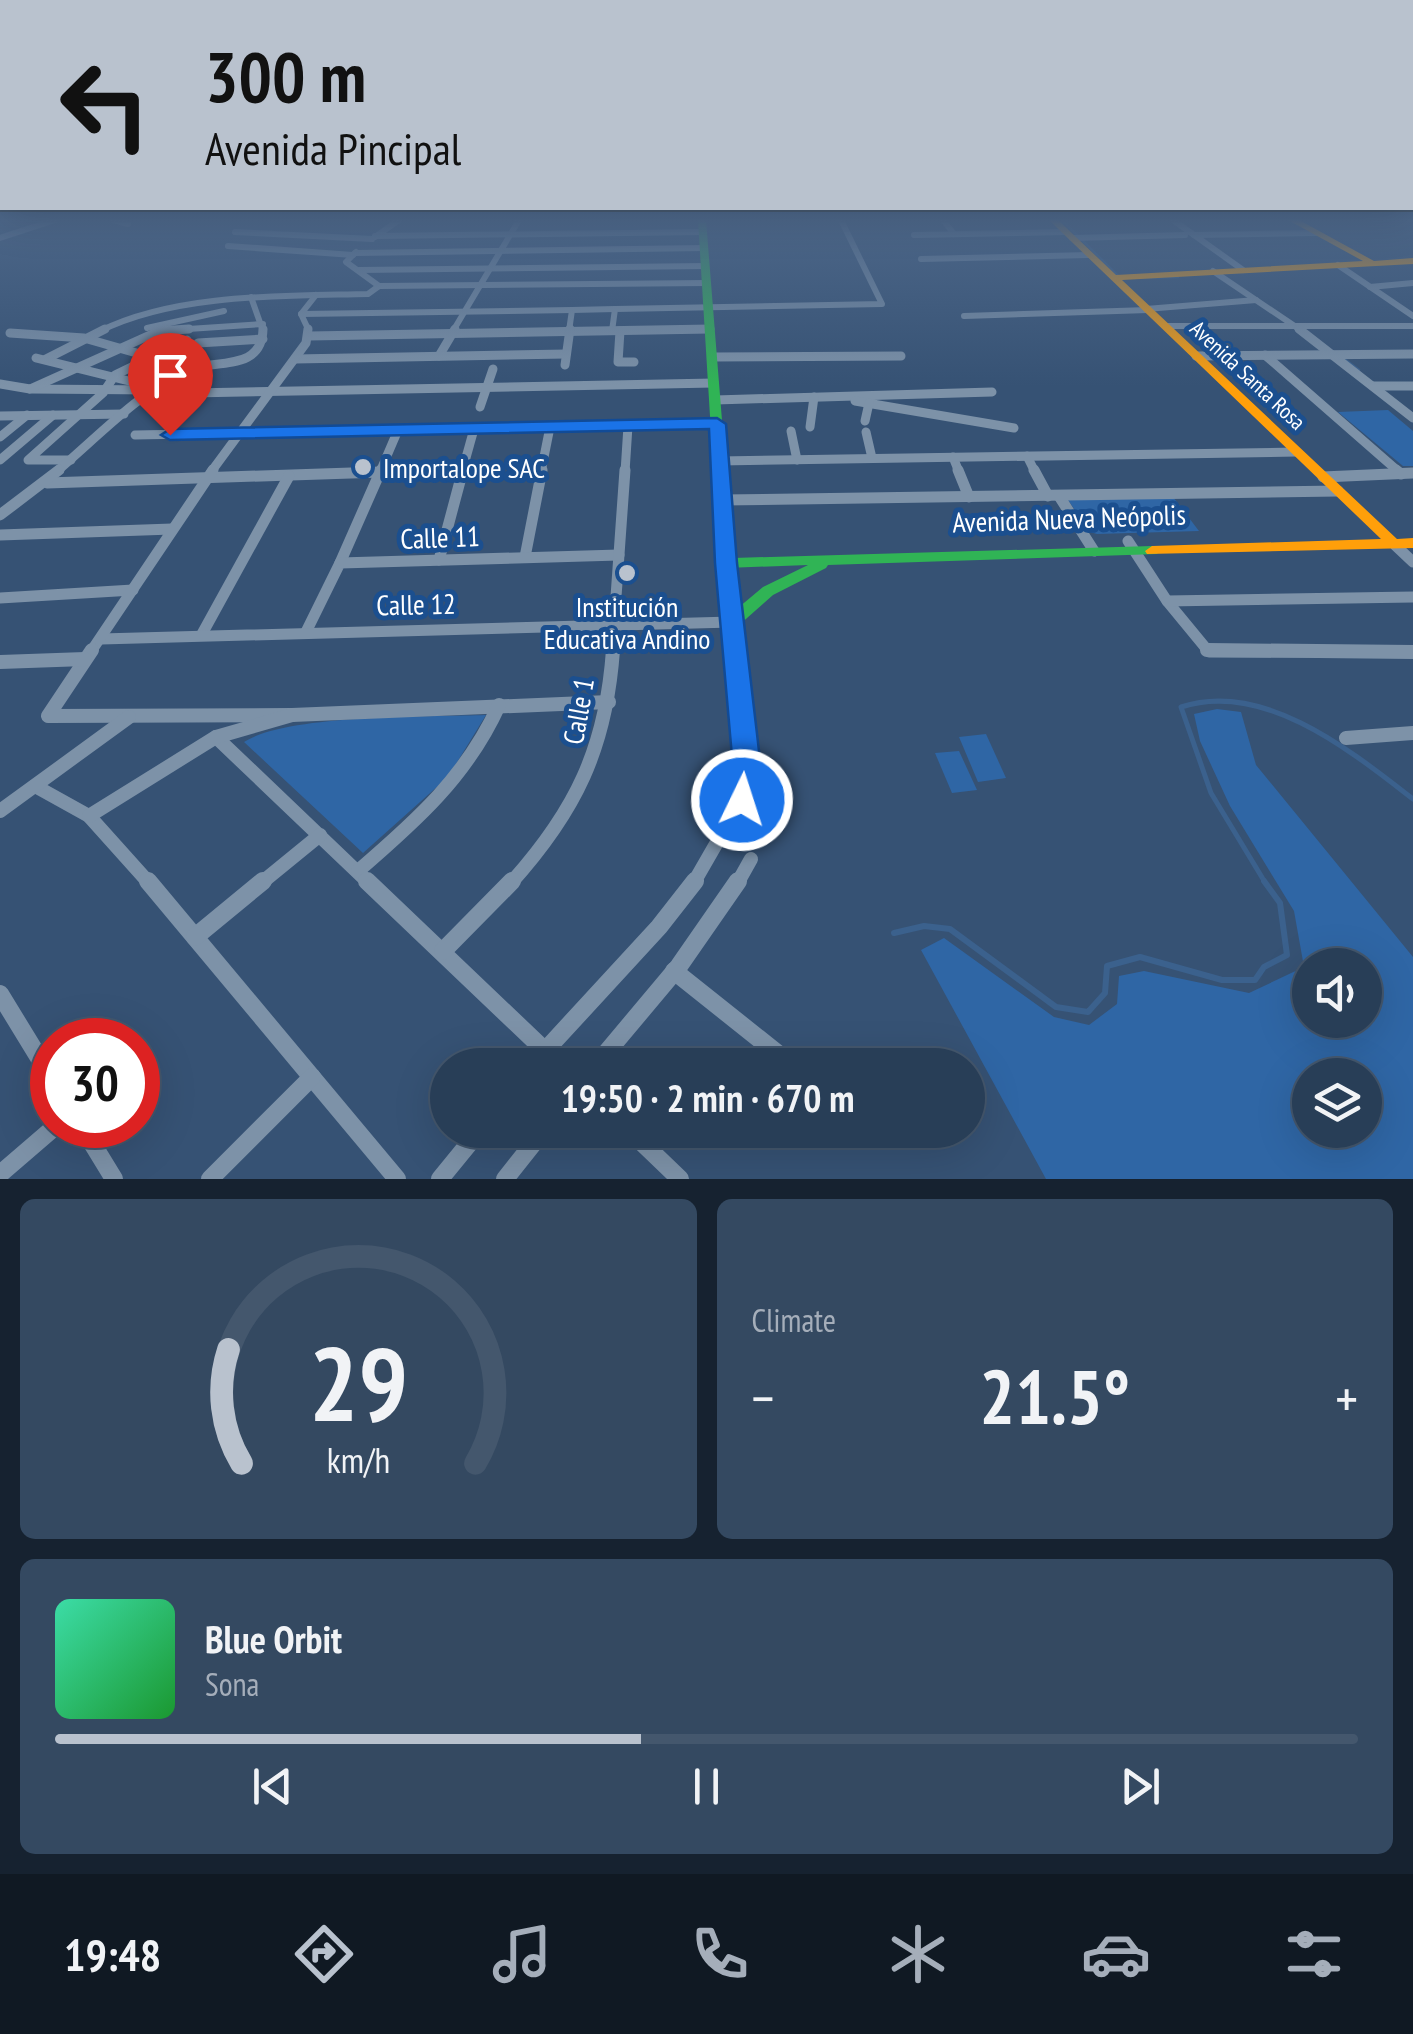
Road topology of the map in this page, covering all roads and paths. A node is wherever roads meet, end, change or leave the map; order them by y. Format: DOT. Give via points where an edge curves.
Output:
graph roads {
  1 [pos="365,275"];
  2 [pos="487,275"];
  3 [pos="685,275"];
  4 [pos="706,275"];
  5 [pos="868,275"];
  6 [pos="1111,275"];
  7 [pos="1148,275"];
  8 [pos="1235,275"];
  9 [pos="1353,275"];
  10 [pos="1114,278"];
  11 [pos="1413,283"];
  12 [pos="482,285"];
  13 [pos="379,286"];
  14 [pos="1370,286"];
  15 [pos="368,294"];
  16 [pos="316,296"];
  17 [pos="251,297"];
  18 [pos="1256,300"];
  19 [pos="708,306"];
  20 [pos="615,309"];
  21 [pos="572,310"];
  22 [pos="1147,310"];
  23 [pos="224,311"];
  24 [pos="465,312"];
  25 [pos="354,313"];
  26 [pos="300,314"];
  27 [pos="1412,314"];
  28 [pos="964,316"];
  29 [pos="263,324"];
  30 [pos="1164,326"];
  31 [pos="1295,326"];
  32 [pos="1413,326"];
  33 [pos="148,328"];
  34 [pos="710,329"];
  35 [pos="616,331"];
  36 [pos="568,332"];
  37 [pos="10,333"];
  38 [pos="450,333"];
  39 [pos="309,336"];
  40 [pos="87,338"];
  41 [pos="263,339"];
  42 [pos="126,347"];
  43 [pos="1413,354"];
  44 [pos="1265,355"];
  45 [pos="1332,355"];
  46 [pos="153,356"];
  47 [pos="439,356"];
  48 [pos="901,356"];
  49 [pos="1196,356"];
  50 [pos="712,357"];
  51 [pos="295,359"];
  52 [pos="634,362"];
  53 [pos="80,366"];
  54 [pos="189,368"];
  55 [pos="493,369"];
  56 [pos="114,376"];
  57 [pos="714,383"];
  58 [pos="0,384"];
  59 [pos="1373,386"];
  60 [pos="1413,386"];
  61 [pos="488,387"];
  62 [pos="30,389"];
  63 [pos="106,390"];
  64 [pos="136,390"];
  65 [pos="157,390"];
  66 [pos="270,392"];
  67 [pos="992,392"];
  68 [pos="190,393"];
  69 [pos="814,397"];
  70 [pos="831,397"];
  71 [pos="715,400"];
  72 [pos="869,403"];
  73 [pos="480,408"];
  74 [pos="124,414"];
  75 [pos="53,415"];
  76 [pos="78,415"];
  77 [pos="0,416"];
  78 [pos="27,416"];
  79 [pos="1413,418"];
  80 [pos="717,424"];
  81 [pos="628,426"];
  82 [pos="550,427"];
  83 [pos="810,427"];
  84 [pos="1014,428"];
  85 [pos="474,429"];
  86 [pos="398,430"];
  87 [pos="791,432"];
  88 [pos="240,433"];
  89 [pos="135,436"];
  90 [pos="0,437"];
  91 [pos="1297,452"];
  92 [pos="1027,456"];
  93 [pos="953,457"];
  94 [pos="872,458"];
  95 [pos="0,460"];
  96 [pos="28,460"];
  97 [pos="70,460"];
  98 [pos="797,460"];
  99 [pos="720,461"];
  100 [pos="381,472"];
  101 [pos="1407,473"];
  102 [pos="289,476"];
  103 [pos="1323,477"];
  104 [pos="206,479"];
  105 [pos="47,482"];
  106 [pos="1338,491"];
  107 [pos="1054,496"];
  108 [pos="969,497"];
  109 [pos="722,500"];
  110 [pos="1,517"];
  111 [pos="172,529"];
  112 [pos="1413,532"];
  113 [pos="0,535"];
  114 [pos="1390,540"];
  115 [pos="1413,543"];
  116 [pos="1131,545"];
  117 [pos="1091,546"];
  118 [pos="1070,547"];
  119 [pos="618,554"];
  120 [pos="525,557"];
  121 [pos="726,558"];
  122 [pos="438,560"];
  123 [pos="835,560"];
  124 [pos="340,562"];
  125 [pos="1413,562"];
  126 [pos="133,590"];
  127 [pos="0,598"];
  128 [pos="1413,598"];
  129 [pos="1167,601"];
  130 [pos="732,622"];
  131 [pos="613,624"];
  132 [pos="306,632"];
  133 [pos="202,634"];
  134 [pos="101,639"];
  135 [pos="1413,652"];
  136 [pos="85,658"];
  137 [pos="0,662"];
  138 [pos="609,702"];
  139 [pos="499,705"];
  140 [pos="292,714"];
  141 [pos="129,717"];
  142 [pos="1413,734"];
  143 [pos="216,737"];
  144 [pos="1346,738"];
  145 [pos="36,786"];
  146 [pos="0,811"];
  147 [pos="88,816"];
  148 [pos="320,835"];
  149 [pos="751,859"];
  150 [pos="358,871"];
  151 [pos="195,938"];
  152 [pos="442,951"];
  153 [pos="674,972"];
  154 [pos="0,994"];
  155 [pos="30,1043"];
  156 [pos="529,1048"];
  157 [pos="547,1048"];
  158 [pos="610,1048"];
  159 [pos="770,1048"];
  160 [pos="312,1077"];
  161 [pos="30,1148"];
  162 [pos="95,1148"];
  163 [pos="465,1148"];
  164 [pos="530,1148"];
  165 [pos="648,1148"];
  166 [pos="0,1174"];
  167 [pos="114,1179"];
  168 [pos="210,1179"];
  169 [pos="397,1179"];
  170 [pos="440,1179"];
  171 [pos="505,1179"];
  172 [pos="680,1179"];
  1 -- 13 [label="street"];
  2 -- 12 [label="street"];
  3 -- 12 [label="street"];
  4 -- 19 [label="street"];
  5 -- 19 [label="street" via="882,304"];
  6 -- 10 [label="street, Avenida Santa Rosa"];
  7 -- 10 [label="street"];
  8 -- 18 [label="street"];
  9 -- 14 [label="street"];
  10 -- 22 [label="street, Avenida Santa Rosa"];
  11 -- 14 [label="street"];
  12 -- 13 [label="street"];
  12 -- 24 [label="street"];
  13 -- 15 [label="street"];
  14 -- 27 [label="street"];
  15 -- 16 [label="street"];
  15 -- 25 [label="street"];
  16 -- 17 [label="street"];
  16 -- 26 [label="street"];
  17 -- 29 [label="street"];
  17 -- 40 [label="street" via="118,322"];
  18 -- 22 [label="street"];
  18 -- 31 [label="street"];
  19 -- 20 [label="street"];
  19 -- 34 [label="street"];
  20 -- 21 [label="street"];
  20 -- 35 [label="street"];
  21 -- 24 [label="street"];
  21 -- 36 [label="street"];
  22 -- 28 [label="street"];
  22 -- 30 [label="street, Avenida Santa Rosa"];
  23 -- 33 [label="street"];
  24 -- 25 [label="street"];
  24 -- 38 [label="street"];
  25 -- 26 [label="street"];
  26 -- 39 [label="street"];
  29 -- 41 [label="street"];
  29 -- 42 [label="street" via="170,329"];
  30 -- 31 [label="street"];
  30 -- 49 [label="street, Avenida Santa Rosa"];
  31 -- 32 [label="street"];
  31 -- 45 [label="street"];
  34 -- 35 [label="street"];
  34 -- 50 [label="street"];
  35 -- 36 [label="street"];
  35 -- 52 [label="street" via="618,362"];
  36 -- 38 [label="street"];
  36 -- 47 [label="street" via="565,360"];
  37 -- 40 [label="street"];
  38 -- 39 [label="street"];
  38 -- 47 [label="street"];
  39 -- 51 [label="street"];
  40 -- 42 [label="street"];
  40 -- 53 [label="street" via="41,358"];
  41 -- 46 [label="street" via="193,341"];
  41 -- 54 [label="street" via="248,358"];
  42 -- 46 [label="street"];
  42 -- 53 [label="street"];
  43 -- 45 [label="street"];
  44 -- 45 [label="street"];
  44 -- 49 [label="street"];
  44 -- 101 [label="street"];
  45 -- 59 [label="street"];
  46 -- 54 [label="street"];
  46 -- 56 [label="street"];
  47 -- 51 [label="street"];
  48 -- 50 [label="street"];
  49 -- 91 [label="street, Avenida Santa Rosa"];
  50 -- 57 [label="street"];
  51 -- 66 [label="street"];
  53 -- 56 [label="street"];
  53 -- 62 [label="street"];
  54 -- 65 [label="street"];
  55 -- 61 [label="street"];
  56 -- 63 [label="street"];
  56 -- 64 [label="street" via="138,384"];
  57 -- 61 [label="street"];
  57 -- 71 [label="street"];
  58 -- 62 [label="street"];
  59 -- 60 [label="street"];
  59 -- 79 [label="street"];
  61 -- 66 [label="street"];
  61 -- 73 [label="street"];
  62 -- 63 [label="street"];
  63 -- 64 [label="street"];
  63 -- 76 [label="street"];
  64 -- 65 [label="street"];
  65 -- 74 [label="street"];
  66 -- 68 [label="street"];
  66 -- 88 [label="street"];
  67 -- 70 [label="street"];
  69 -- 70 [label="street"];
  69 -- 71 [label="street"];
  69 -- 83 [label="street"];
  70 -- 72 [label="street"];
  71 -- 80 [label="street"];
  72 -- 84 [label="street"];
  72 -- 94 [label="street" via="865,426"];
  74 -- 76 [label="street"];
  74 -- 97 [label="street"];
  75 -- 76 [label="street"];
  75 -- 78 [label="street"];
  75 -- 95 [label="street"];
  76 -- 96 [label="street"];
  77 -- 78 [label="street"];
  78 -- 90 [label="street"];
  80 -- 81 [label="street"];
  80 -- 99 [label="street"];
  81 -- 82 [label="street"];
  81 -- 119 [label="street, Calle 1"];
  82 -- 85 [label="street"];
  82 -- 120 [label="street"];
  85 -- 86 [label="street"];
  85 -- 122 [label="street"];
  86 -- 88 [label="street"];
  86 -- 100 [label="street"];
  87 -- 98 [label="street"];
  88 -- 89 [label="street"];
  88 -- 104 [label="street"];
  91 -- 92 [label="street"];
  91 -- 103 [label="street, Avenida Santa Rosa"];
  92 -- 93 [label="street"];
  92 -- 107 [label="street"];
  93 -- 94 [label="street"];
  93 -- 108 [label="street"];
  94 -- 98 [label="street"];
  95 -- 96 [label="street"];
  96 -- 97 [label="street"];
  97 -- 105 [label="street"];
  98 -- 99 [label="street"];
  99 -- 109 [label="street"];
  100 -- 102 [label="street"];
  100 -- 124 [label="street"];
  101 -- 103 [label="street"];
  102 -- 104 [label="street"];
  102 -- 133 [label="street"];
  103 -- 106 [label="street, Avenida Santa Rosa"];
  104 -- 105 [label="street"];
  104 -- 111 [label="street"];
  105 -- 110 [label="street"];
  106 -- 107 [label="street"];
  106 -- 114 [label="street, Avenida Santa Rosa"];
  107 -- 108 [label="street"];
  107 -- 117 [label="street"];
  108 -- 109 [label="street"];
  109 -- 121 [label="street"];
  111 -- 113 [label="street"];
  111 -- 126 [label="street"];
  112 -- 114 [label="street, Avenida Nueva Neópolis"];
  114 -- 115 [label="street, Avenida Nueva Neópolis"];
  114 -- 116 [label="street, Avenida Nueva Neópolis"];
  114 -- 125 [label="street, Avenida Santa Rosa"];
  116 -- 117 [label="street, Avenida Nueva Neópolis"];
  116 -- 129 [label="street"];
  117 -- 118 [label="street, Avenida Nueva Neópolis"];
  118 -- 121 [label="street, Avenida Nueva Neópolis"];
  118 -- 123 [label="street, Avenida Nueva Neópolis"];
  119 -- 120 [label="street, Calle 11"];
  119 -- 131 [label="street, Calle 1"];
  120 -- 122 [label="street, Calle 11"];
  121 -- 123 [label="street, Avenida Nueva Neópolis"];
  121 -- 130 [label="street"];
  122 -- 124 [label="street, Calle 11"];
  123 -- 130 [label="street" via="783,582"];
  124 -- 132 [label="street"];
  126 -- 127 [label="street"];
  126 -- 134 [label="street"];
  128 -- 129 [label="street"];
  129 -- 135 [label="street" via="1208,652"];
  130 -- 131 [label="street, Calle 12"];
  130 -- 157 [label="street" via="747,768 742,800 680,900"];
  131 -- 132 [label="street, Calle 12"];
  131 -- 138 [label="street, Calle 1"];
  132 -- 133 [label="street, Calle 12"];
  133 -- 134 [label="street, Calle 12"];
  134 -- 136 [label="street"];
  136 -- 137 [label="street"];
  136 -- 141 [label="street" via="48,716"];
  138 -- 139 [label="street"];
  138 -- 152 [label="street, Calle 1" via="590,774 566,815 538,855"];
  139 -- 140 [label="street"];
  139 -- 150 [label="street" via="462,776"];
  140 -- 141 [label="street"];
  140 -- 143 [label="street"];
  141 -- 145 [label="street"];
  142 -- 144 [label="street"];
  143 -- 147 [label="street"];
  143 -- 148 [label="street"];
  145 -- 146 [label="street"];
  145 -- 147 [label="street"];
  147 -- 151 [label="street"];
  148 -- 150 [label="street"];
  148 -- 151 [label="street"];
  149 -- 153 [label="street"];
  150 -- 152 [label="street"];
  151 -- 160 [label="street"];
  152 -- 156 [label="street"];
  153 -- 158 [label="street"];
  153 -- 159 [label="street"];
  154 -- 155 [label="street"];
  160 -- 168 [label="street"];
  160 -- 169 [label="street"];
  161 -- 166 [label="street"];
  162 -- 167 [label="street"];
  163 -- 170 [label="street"];
  164 -- 171 [label="street"];
  165 -- 172 [label="street"];
}
